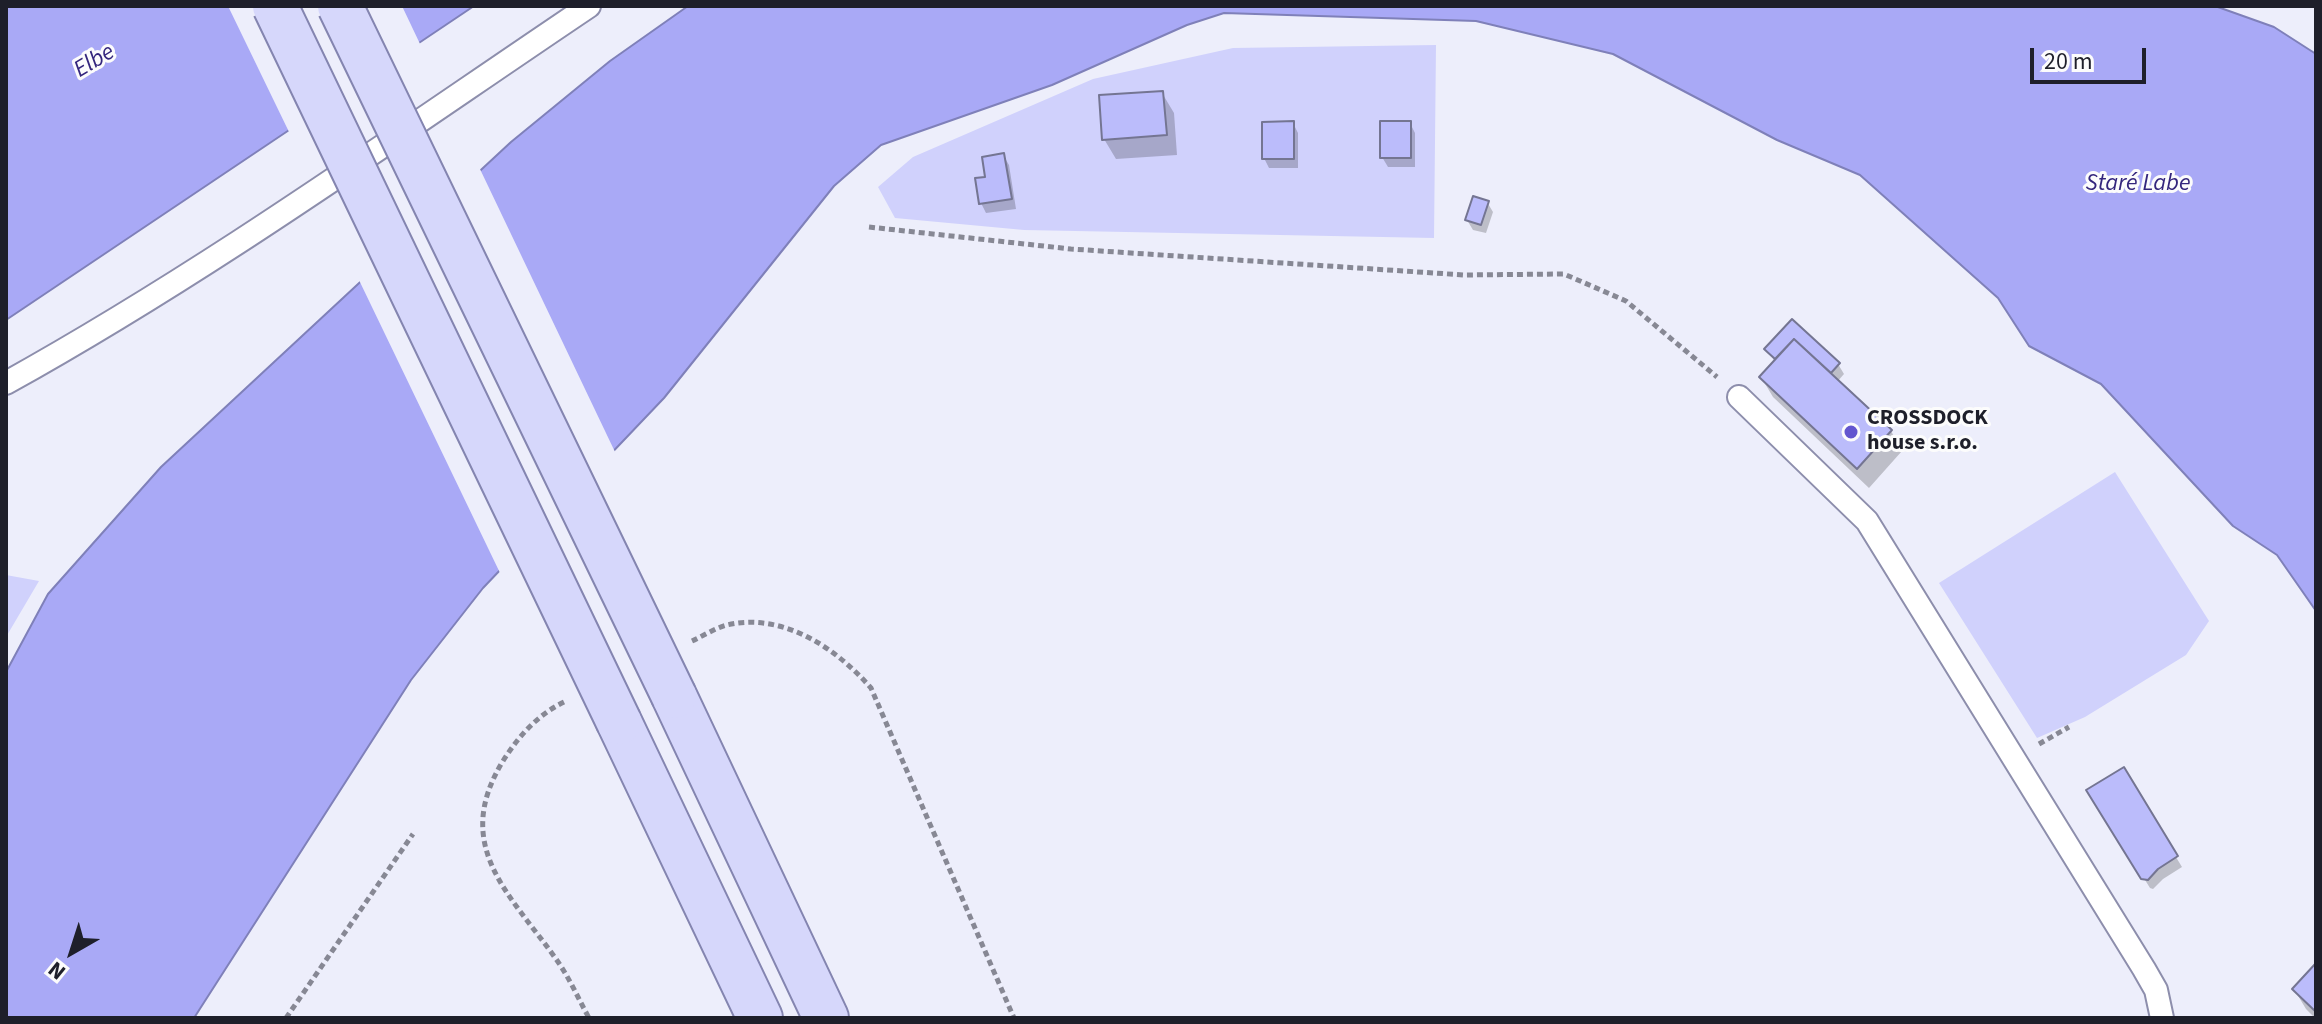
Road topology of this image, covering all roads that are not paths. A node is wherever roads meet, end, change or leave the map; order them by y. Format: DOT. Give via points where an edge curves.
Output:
graph roads {
  1 [pos="275,6"];
  2 [pos="340,6"];
  3 [pos="589,6"];
  4 [pos="6,383"];
  5 [pos="1739,397"];
  6 [pos="760,1018"];
  7 [pos="826,1018"];
  8 [pos="2162,1018"];
  1 -- 6 [label="main road, bridge"];
  2 -- 7 [label="main road, bridge"];
  3 -- 4 [label="lane" via="222,252"];
  5 -- 8 [label="lane" via="1867,521 2144,969 2156,990"];
}
